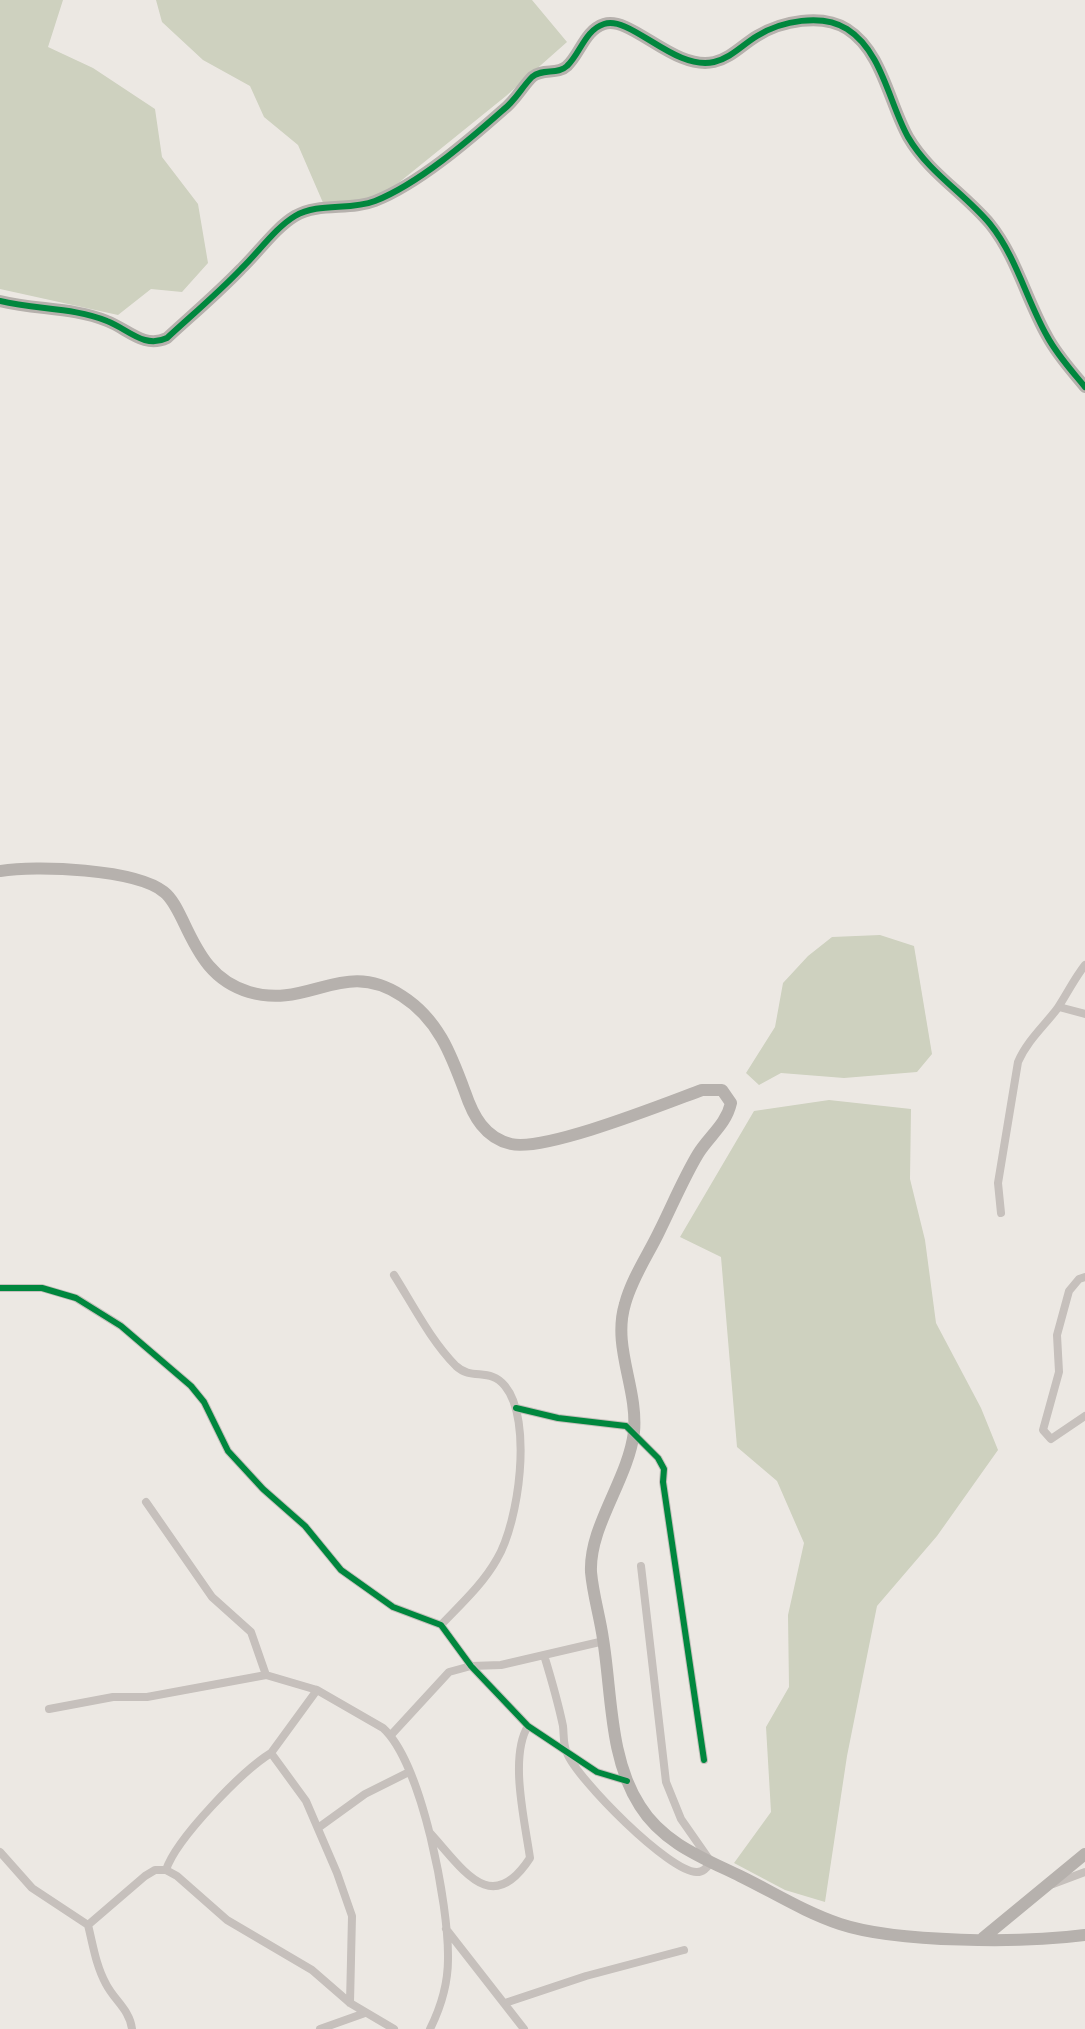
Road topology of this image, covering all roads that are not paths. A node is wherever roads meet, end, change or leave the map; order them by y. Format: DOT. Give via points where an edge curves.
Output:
graph roads {
  1 [pos="0,301"];
  2 [pos="1085,387"];
  3 [pos="0,871"];
  4 [pos="1085,965"];
  5 [pos="1059,1007"];
  6 [pos="1085,1014"];
  7 [pos="1001,1212"];
  8 [pos="394,1275"];
  9 [pos="1085,1277"];
  10 [pos="0,1288"];
  11 [pos="516,1408"];
  12 [pos="1085,1416"];
  13 [pos="633,1432"];
  14 [pos="146,1502"];
  15 [pos="641,1566"];
  16 [pos="441,1625"];
  17 [pos="604,1641"];
  18 [pos="544,1654"];
  19 [pos="471,1666"];
  20 [pos="266,1675"];
  21 [pos="317,1690"];
  22 [pos="49,1709"];
  23 [pos="528,1726"];
  24 [pos="391,1735"];
  25 [pos="566,1751"];
  26 [pos="271,1753"];
  27 [pos="704,1760"];
  28 [pos="409,1772"];
  29 [pos="627,1781"];
  30 [pos="318,1828"];
  31 [pos="430,1833"];
  32 [pos="0,1852"];
  33 [pos="1085,1854"];
  34 [pos="711,1862"];
  35 [pos="166,1870"];
  36 [pos="1085,1872"];
  37 [pos="1047,1886"];
  38 [pos="88,1925"];
  39 [pos="446,1928"];
  40 [pos="1085,1935"];
  41 [pos="982,1938"];
  42 [pos="684,1950"];
  43 [pos="351,2003"];
  44 [pos="505,2003"];
  45 [pos="365,2013"];
  46 [pos="132,2029"];
  47 [pos="320,2029"];
  48 [pos="394,2029"];
  49 [pos="430,2029"];
  50 [pos="524,2029"];
  1 -- 2 [label="main road" via="72,311 106,320 149,343 158,342 239,272 291,219 304,211 372,202 439,164 506,109 533,76 567,67 592,32 604,23 635,32 681,60 698,63 715,62 734,54 758,35 778,26 805,20 832,22 864,43 924,162 991,225 1047,336"];
  3 -- 13 [label="main road" via="69,869 125,877 154,886 172,901 213,972 253,993 301,993 352,980 368,980 395,991 435,1024 479,1123 489,1133 512,1144 556,1141 702,1090 722,1090 731,1103 729,1113 700,1151 624,1306 621,1323 624,1364 632,1395"];
  4 -- 5 [label="street"];
  5 -- 6 [label="street"];
  5 -- 7 [label="street" via="1023,1050 1018,1062 999,1183"];
  8 -- 11 [label="street" via="457,1366 467,1373 491,1374 503,1383"];
  9 -- 12 [label="street" via="1078,1279 1069,1291 1056,1347 1059,1372 1043,1430 1051,1438 1057,1437"];
  10 -- 16 [label="street" via="42,1288 76,1298 121,1326 191,1386 204,1402 228,1451 305,1526 341,1570 393,1607"];
  11 -- 13 [label="street" via="558,1418 621,1425"];
  11 -- 16 [label="street" via="520,1460 514,1510 499,1556 486,1577"];
  13 -- 17 [label="main road" via="627,1463 593,1556 591,1572"];
  13 -- 27 [label="street" via="664,1469"];
  14 -- 20 [label="street" via="212,1598 251,1632"];
  15 -- 34 [label="street" via="666,1782 681,1819"];
  16 -- 19 [label="street"];
  17 -- 18 [label="street"];
  17 -- 29 [label="main road" via="612,1720"];
  18 -- 19 [label="street" via="501,1665"];
  18 -- 25 [label="street"];
  19 -- 23 [label="street"];
  19 -- 24 [label="street" via="449,1672"];
  20 -- 21 [label="street"];
  20 -- 22 [label="street" via="147,1697 113,1697"];
  21 -- 24 [label="street" via="374,1721"];
  21 -- 26 [label="street"];
  23 -- 25 [label="street"];
  23 -- 31 [label="street" via="521,1737 519,1755 530,1858 518,1875 505,1885 487,1887"];
  24 -- 28 [label="street"];
  25 -- 29 [label="street" via="597,1772"];
  25 -- 34 [label="street" via="575,1768 644,1840 683,1869 705,1870"];
  26 -- 30 [label="street" via="306,1801"];
  26 -- 35 [label="street" via="214,1804"];
  28 -- 30 [label="street" via="365,1794"];
  28 -- 31 [label="street"];
  29 -- 34 [label="main road" via="658,1829"];
  30 -- 43 [label="street" via="352,1916"];
  31 -- 39 [label="street" via="444,1893"];
  32 -- 38 [label="street" via="32,1888"];
  33 -- 37 [label="main road"];
  34 -- 41 [label="main road" via="818,1915 855,1928"];
  35 -- 38 [label="street" via="155,1870 145,1876"];
  35 -- 43 [label="street" via="227,1920 312,1970"];
  36 -- 37 [label="street"];
  37 -- 41 [label="main road"];
  38 -- 46 [label="street" via="101,1973 125,2009"];
  39 -- 44 [label="street"];
  39 -- 49 [label="street" via="448,1960 442,2005"];
  40 -- 41 [label="main road"];
  42 -- 44 [label="street"];
  43 -- 45 [label="street"];
  44 -- 50 [label="street"];
  45 -- 47 [label="street"];
  45 -- 48 [label="street"];
}
